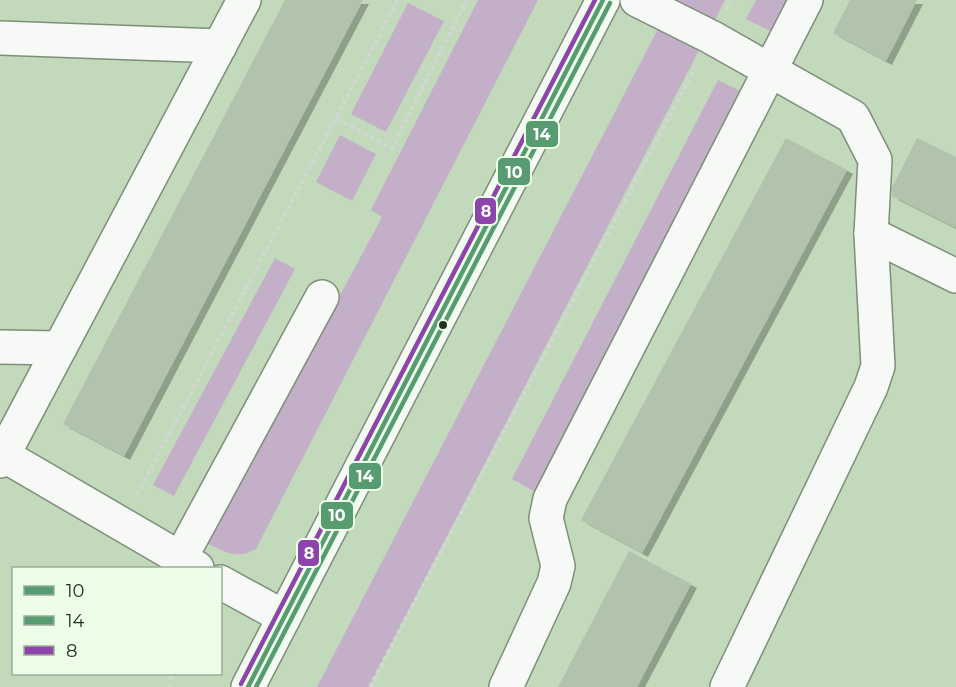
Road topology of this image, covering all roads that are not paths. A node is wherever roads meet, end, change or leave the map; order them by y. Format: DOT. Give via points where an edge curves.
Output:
graph roads {
  1 [pos="244,0"];
  2 [pos="603,0"];
  3 [pos="637,0"];
  4 [pos="806,0"];
  5 [pos="0,38"];
  6 [pos="220,46"];
  7 [pos="770,69"];
  8 [pos="871,234"];
  9 [pos="956,276"];
  10 [pos="322,297"];
  11 [pos="0,347"];
  12 [pos="60,348"];
  13 [pos="2,458"];
  14 [pos="189,564"];
  15 [pos="222,583"];
  16 [pos="284,617"];
  17 [pos="248,687"];
  18 [pos="506,687"];
  19 [pos="727,687"];
  1 -- 6 [label="main road"];
  2 -- 16 [label="main road"];
  3 -- 7 [label="main road"];
  4 -- 7 [label="main road"];
  5 -- 6 [label="main road"];
  6 -- 12 [label="main road"];
  7 -- 8 [label="main road" via="853,117 875,160"];
  7 -- 18 [label="main road" via="550,499 546,518 558,566 554,584"];
  8 -- 9 [label="main road"];
  8 -- 19 [label="main road" via="878,366"];
  10 -- 14 [label="main road"];
  11 -- 12 [label="main road"];
  12 -- 13 [label="main road"];
  13 -- 14 [label="main road"];
  15 -- 16 [label="main road"];
  16 -- 17 [label="main road"];
}
